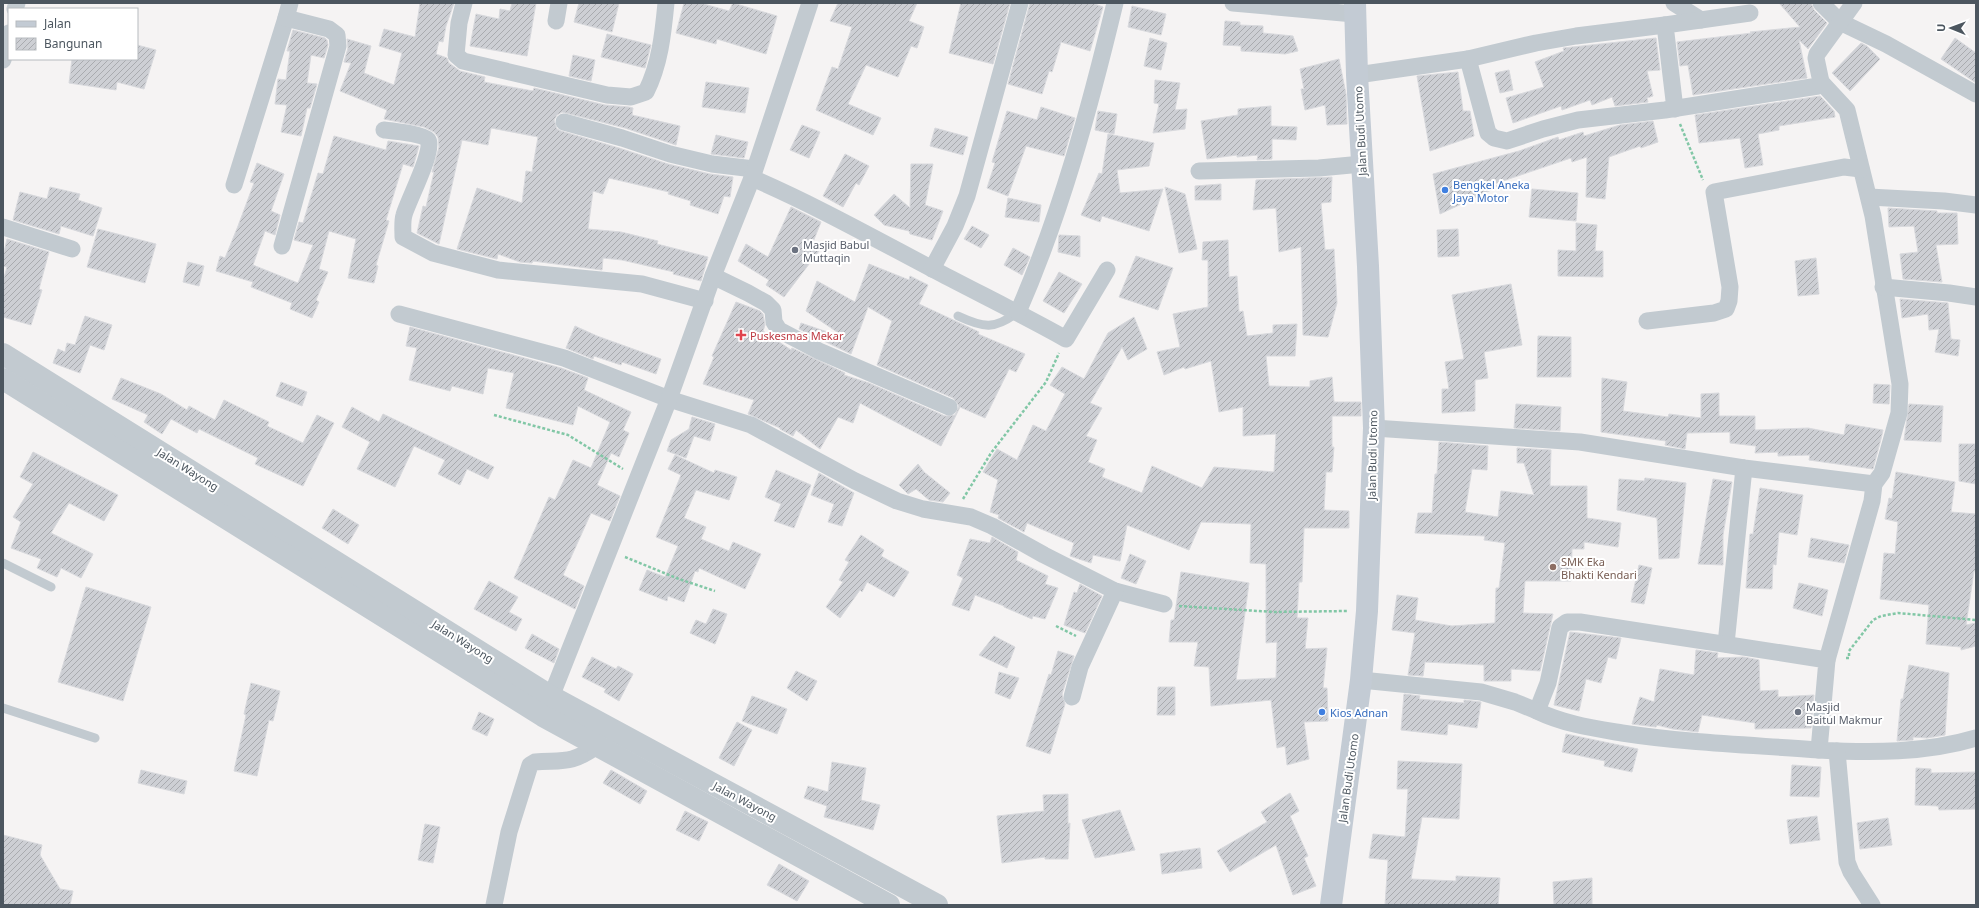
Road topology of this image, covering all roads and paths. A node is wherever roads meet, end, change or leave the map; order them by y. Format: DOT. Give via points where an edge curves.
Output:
graph roads {
  1 [pos="464,3"];
  2 [pos="559,3"];
  3 [pos="666,3"];
  4 [pos="810,3"];
  5 [pos="1020,3"];
  6 [pos="1115,3"];
  7 [pos="1233,3"];
  8 [pos="1674,3"];
  9 [pos="1821,3"];
  10 [pos="1854,3"];
  11 [pos="1354,8"];
  12 [pos="288,11"];
  13 [pos="1750,13"];
  14 [pos="1701,20"];
  15 [pos="556,21"];
  16 [pos="1840,22"];
  17 [pos="1665,25"];
  18 [pos="8,38"];
  19 [pos="1468,59"];
  20 [pos="3,60"];
  21 [pos="1356,75"];
  22 [pos="1821,82"];
  23 [pos="1976,94"];
  24 [pos="1674,109"];
  25 [pos="564,122"];
  26 [pos="384,130"];
  27 [pos="1362,164"];
  28 [pos="1861,169"];
  29 [pos="1199,171"];
  30 [pos="753,173"];
  31 [pos="234,184"];
  32 [pos="1714,192"];
  33 [pos="1869,197"];
  34 [pos="1976,205"];
  35 [pos="3,227"];
  36 [pos="282,246"];
  37 [pos="72,249"];
  38 [pos="932,268"];
  39 [pos="1107,270"];
  40 [pos="713,276"];
  41 [pos="1883,287"];
  42 [pos="1976,297"];
  43 [pos="705,301"];
  44 [pos="1018,312"];
  45 [pos="400,314"];
  46 [pos="958,316"];
  47 [pos="1647,321"];
  48 [pos="1066,340"];
  49 [pos="3,354"];
  50 [pos="3,379"];
  51 [pos="669,399"];
  52 [pos="949,407"];
  53 [pos="494,415"];
  54 [pos="1374,428"];
  55 [pos="1744,468"];
  56 [pos="637,478"];
  57 [pos="1874,484"];
  58 [pos="954,515"];
  59 [pos="610,551"];
  60 [pos="3,563"];
  61 [pos="51,587"];
  62 [pos="1115,590"];
  63 [pos="715,591"];
  64 [pos="1164,604"];
  65 [pos="1367,611"];
  66 [pos="1976,620"];
  67 [pos="1726,644"];
  68 [pos="1827,660"];
  69 [pos="1361,680"];
  70 [pos="1072,697"];
  71 [pos="547,706"];
  72 [pos="3,708"];
  73 [pos="1537,711"];
  74 [pos="95,738"];
  75 [pos="1976,738"];
  76 [pos="598,746"];
  77 [pos="1819,750"];
  78 [pos="1837,751"];
  79 [pos="494,905"];
  80 [pos="889,905"];
  81 [pos="937,905"];
  82 [pos="1331,905"];
  83 [pos="1872,905"];
  1 -- 3 [label="street" via="456,55 463,61 606,95 631,97 646,92 654,76"];
  2 -- 15 [label="street"];
  4 -- 30 [label="street"];
  5 -- 38 [label="street" via="967,196 955,226"];
  6 -- 44 [label="street" via="1073,158 1030,285"];
  7 -- 11 [label="street"];
  8 -- 14 [label="street"];
  9 -- 16 [label="street"];
  10 -- 16 [label="street"];
  11 -- 21 [label="main road, Jalan Budi Utomo"];
  12 -- 31 [label="street"];
  12 -- 36 [label="street" via="329,29 337,35 338,46"];
  13 -- 14 [label="street"];
  14 -- 17 [label="street"];
  16 -- 22 [label="street" via="1817,54"];
  16 -- 23 [label="street" via="1893,47"];
  17 -- 19 [label="street" via="1576,36"];
  17 -- 24 [label="street"];
  18 -- 20 [label="street"];
  19 -- 21 [label="street"];
  19 -- 24 [label="street" via="1488,134 1501,140 1507,141 1578,120"];
  21 -- 27 [label="main road, Jalan Budi Utomo"];
  22 -- 24 [label="street" via="1818,86 1809,88"];
  22 -- 28 [label="street" via="1847,110"];
  24 -- 32 [label="path" via="1696,168 1709,190"];
  25 -- 30 [label="street" via="670,154"];
  26 -- 43 [label="street" via="421,136 430,144 404,216 403,237 412,243 433,253 498,270 642,284"];
  27 -- 29 [label="street" via="1319,168"];
  27 -- 54 [label="main road, Jalan Budi Utomo"];
  28 -- 32 [label="street" via="1844,168"];
  28 -- 33 [label="street"];
  30 -- 38 [label="street"];
  30 -- 40 [label="street"];
  32 -- 47 [label="street" via="1730,287 1726,309 1714,313"];
  33 -- 34 [label="street"];
  33 -- 41 [label="street"];
  35 -- 37 [label="street"];
  38 -- 44 [label="street"];
  39 -- 48 [label="street"];
  40 -- 43 [label="street"];
  40 -- 52 [label="street" via="766,303 773,310 774,322 780,330 819,351"];
  41 -- 42 [label="street"];
  41 -- 57 [label="street" via="1900,384 1899,412 1882,473"];
  43 -- 51 [label="street"];
  44 -- 46 [label="lane" via="996,326 976,324"];
  44 -- 48 [label="street"];
  45 -- 51 [label="street" via="564,358"];
  48 -- 58 [label="path" via="1046,382 991,453"];
  49 -- 71 [label="street, Jalan Wayong"];
  50 -- 71 [label="street, Jalan Wayong"];
  51 -- 56 [label="street"];
  51 -- 58 [label="street" via="751,425 897,501"];
  53 -- 56 [label="path" via="568,435"];
  54 -- 55 [label="street" via="1580,442"];
  54 -- 65 [label="main road, Jalan Budi Utomo"];
  55 -- 57 [label="street"];
  55 -- 67 [label="street"];
  56 -- 59 [label="street"];
  57 -- 68 [label="street" via="1872,501"];
  58 -- 62 [label="street" via="971,517 992,526"];
  59 -- 63 [label="path"];
  59 -- 71 [label="street"];
  60 -- 61 [label="lane"];
  62 -- 64 [label="street"];
  62 -- 70 [label="street" via="1080,668"];
  64 -- 65 [label="path" via="1274,612"];
  65 -- 69 [label="main road, Jalan Budi Utomo"];
  66 -- 68 [label="path" via="1898,613 1881,616 1874,620 1849,650 1849,658"];
  67 -- 68 [label="street"];
  67 -- 73 [label="street" via="1567,622 1560,627 1548,683"];
  68 -- 77 [label="street"];
  69 -- 73 [label="street" via="1481,692"];
  69 -- 82 [label="main road, Jalan Budi Utomo"];
  71 -- 76 [label="street, Jalan Wayong"];
  71 -- 81 [label="street, Jalan Wayong"];
  72 -- 74 [label="lane"];
  73 -- 77 [label="street" via="1565,722 1635,735"];
  75 -- 78 [label="street" via="1921,749"];
  76 -- 79 [label="street" via="574,760 535,762 530,765 509,832"];
  76 -- 80 [label="street, Jalan Wayong"];
  77 -- 78 [label="street"];
  78 -- 83 [label="street" via="1847,862"];
}
